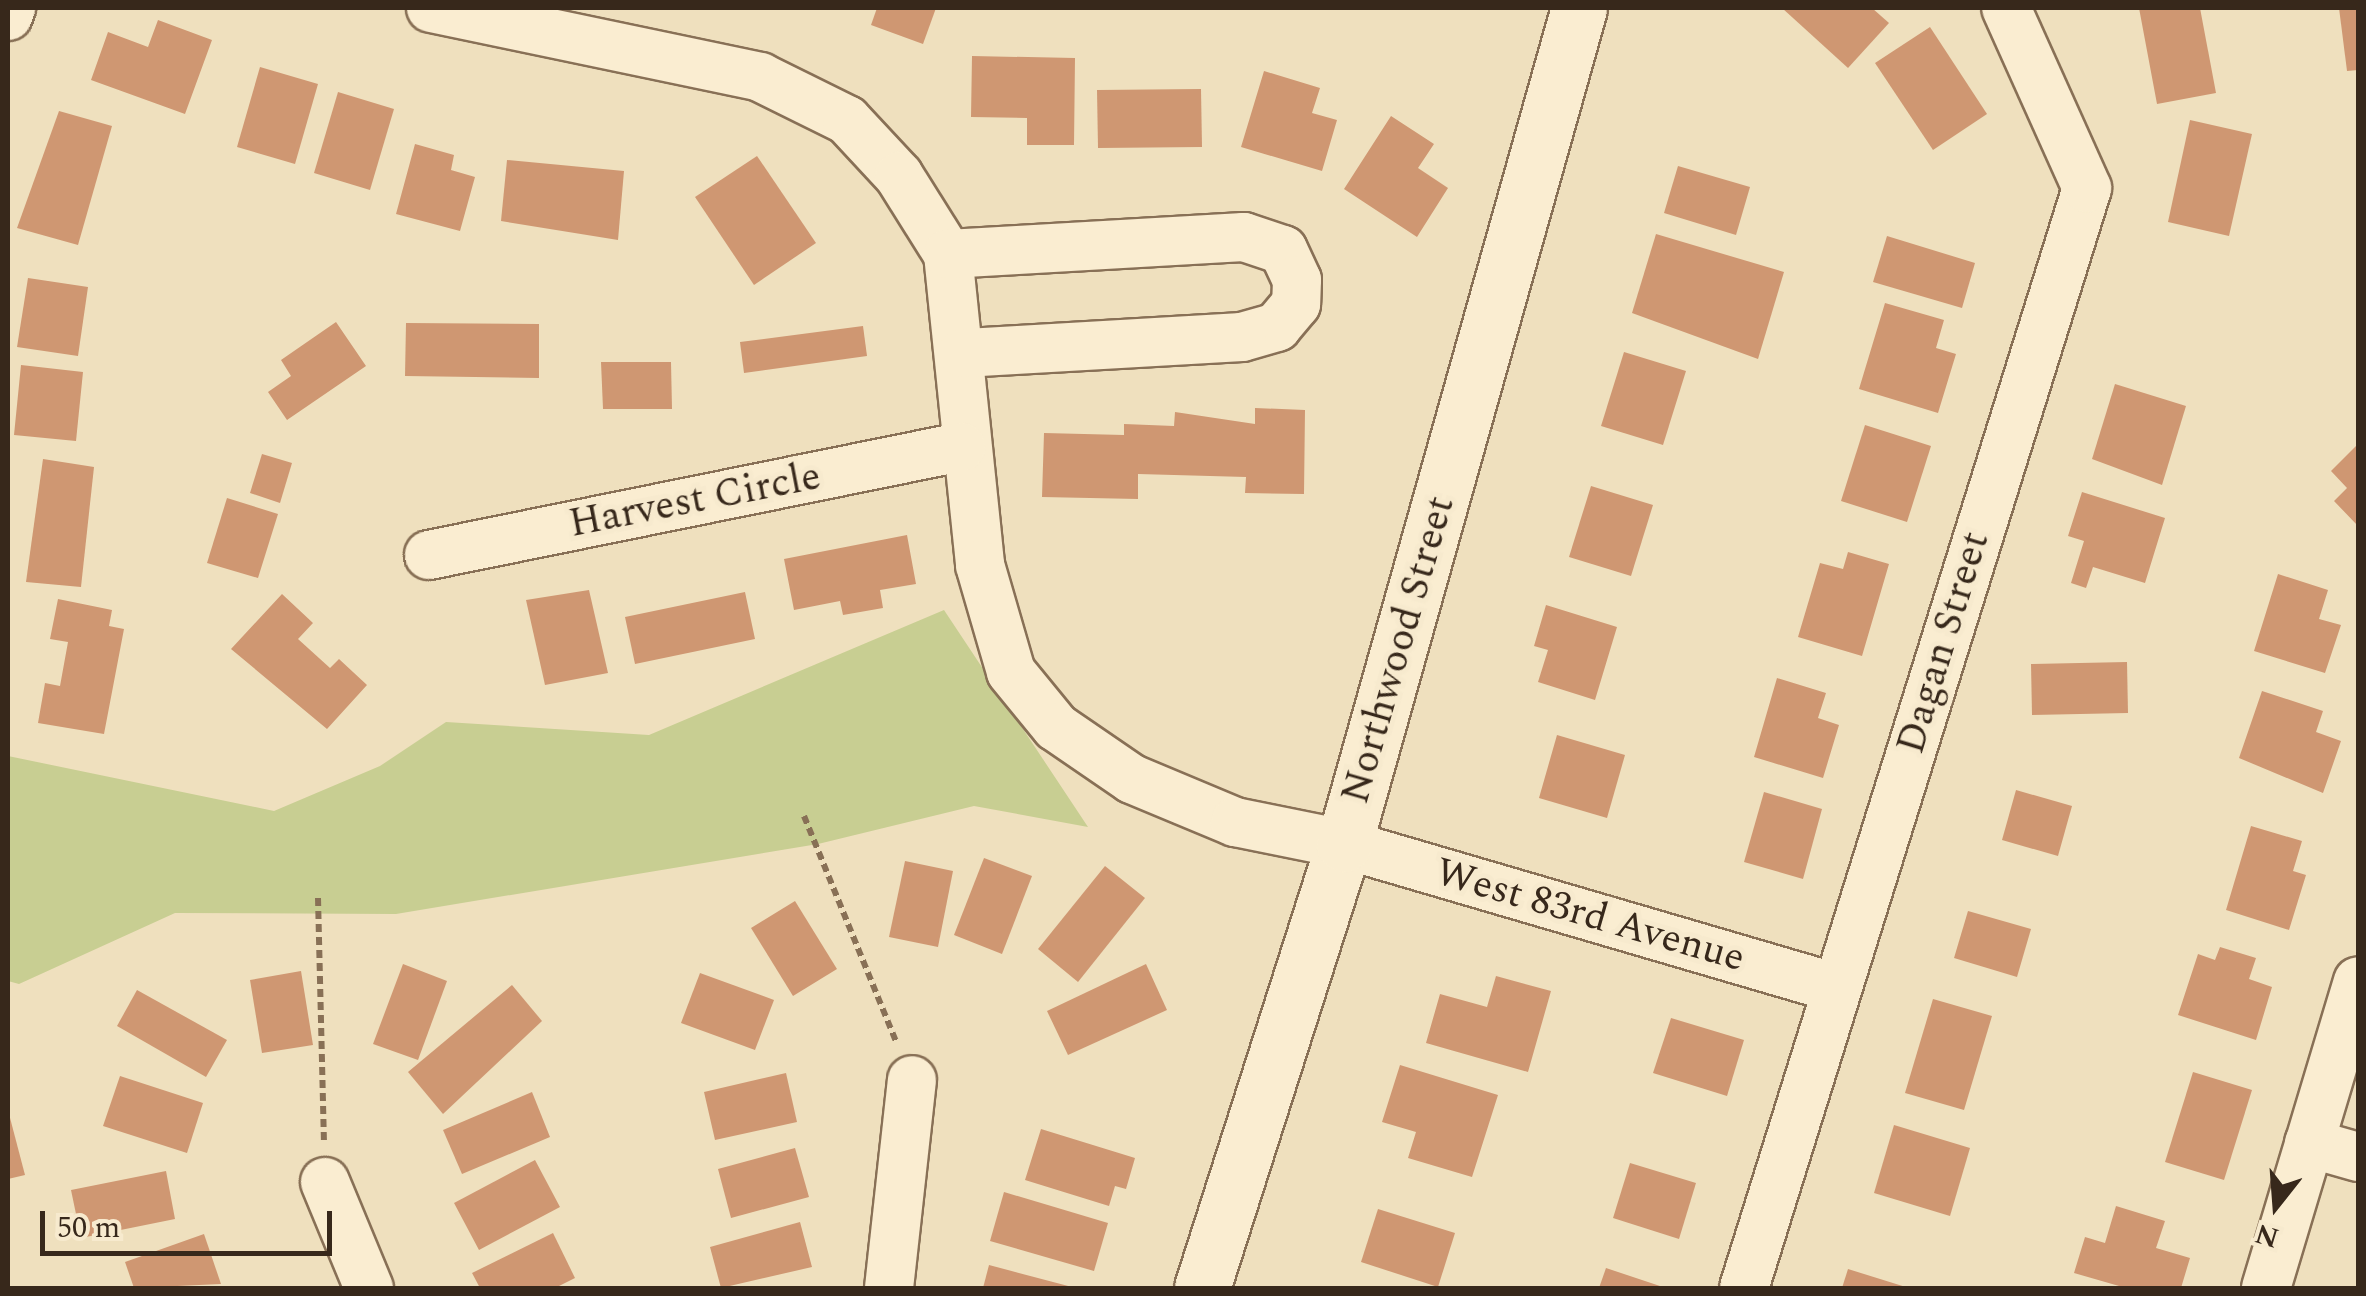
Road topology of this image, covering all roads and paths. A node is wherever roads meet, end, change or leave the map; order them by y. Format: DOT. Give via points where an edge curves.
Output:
graph roads {
  1 [pos="11,8"];
  2 [pos="431,8"];
  3 [pos="1579,8"];
  4 [pos="2006,8"];
  5 [pos="479,15"];
  6 [pos="8,16"];
  7 [pos="948,254"];
  8 [pos="962,353"];
  9 [pos="962,448"];
  10 [pos="429,555"];
  11 [pos="804,816"];
  12 [pos="1344,844"];
  13 [pos="318,898"];
  14 [pos="2358,982"];
  15 [pos="1836,988"];
  16 [pos="912,1080"];
  17 [pos="2309,1143"];
  18 [pos="2358,1157"];
  19 [pos="325,1182"];
  20 [pos="369,1288"];
  21 [pos="888,1288"];
  22 [pos="1202,1288"];
  23 [pos="1744,1288"];
  24 [pos="2266,1288"];
  1 -- 6 [label="street"];
  2 -- 5 [label="street"];
  3 -- 12 [label="street, Northwood Street"];
  4 -- 15 [label="street, Dagan Street" via="2087,188"];
  5 -- 7 [label="street" via="778,85 847,120 899,176"];
  7 -- 8 [label="street, West 83rd Avenue"];
  7 -- 8 [label="street" via="1244,237 1283,250 1297,280 1296,304 1277,327 1242,337"];
  8 -- 9 [label="street, West 83rd Avenue"];
  9 -- 10 [label="street, Harvest Circle"];
  9 -- 12 [label="street, West 83rd Avenue" via="980,565 1011,672 1056,727 1132,779 1235,822"];
  11 -- 16 [label="path"];
  12 -- 15 [label="street, West 83rd Avenue"];
  12 -- 22 [label="street, Northwood Street"];
  13 -- 19 [label="path"];
  14 -- 17 [label="street"];
  15 -- 23 [label="street, Dagan Street"];
  16 -- 21 [label="street"];
  17 -- 18 [label="street"];
  17 -- 24 [label="street"];
  19 -- 20 [label="street"];
}
